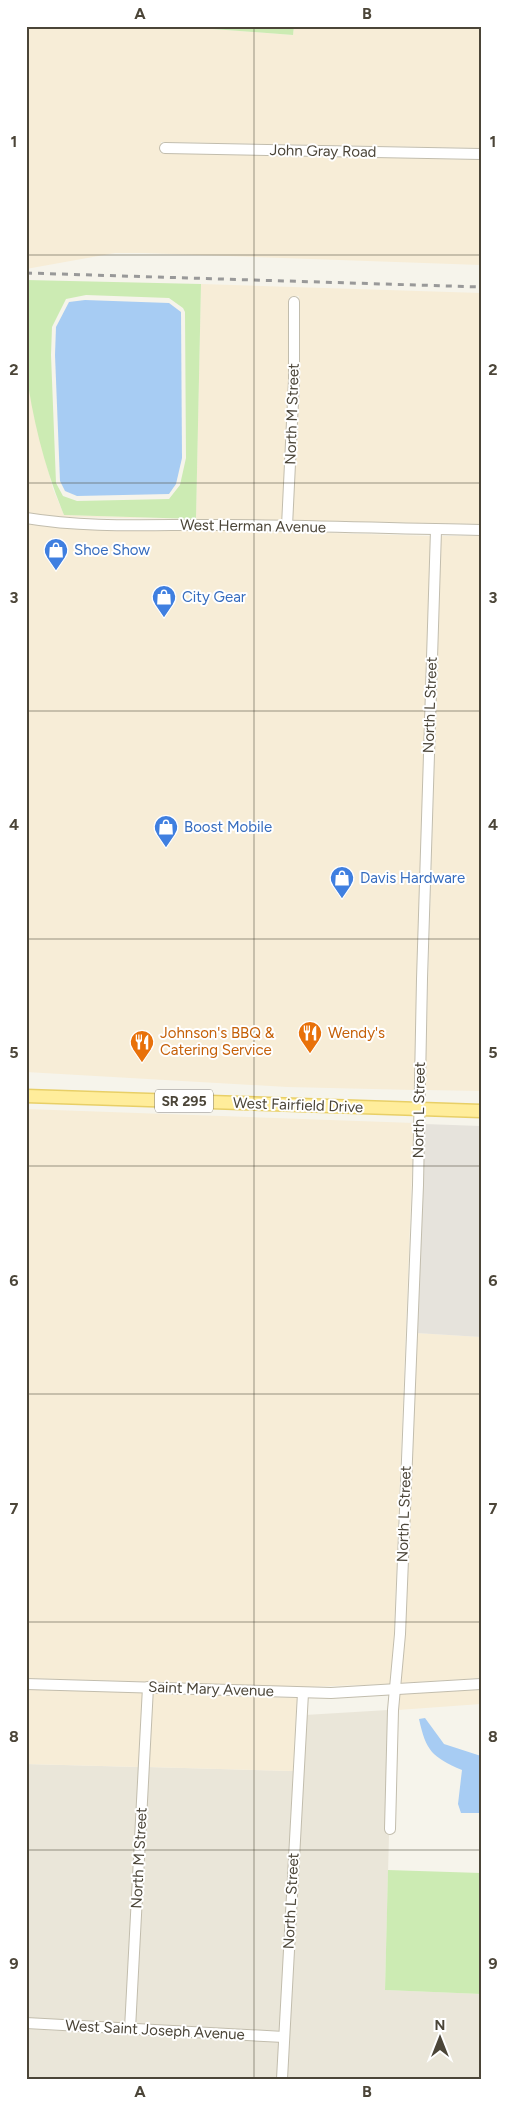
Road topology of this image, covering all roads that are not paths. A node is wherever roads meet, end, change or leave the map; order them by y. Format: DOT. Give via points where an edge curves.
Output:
graph roads {
  1 [pos="165,148"];
  2 [pos="481,154"];
  3 [pos="294,302"];
  4 [pos="26,518"];
  5 [pos="287,526"];
  6 [pos="436,530"];
  7 [pos="481,530"];
  8 [pos="26,1096"];
  9 [pos="419,1109"];
  10 [pos="481,1111"];
  11 [pos="26,1684"];
  12 [pos="481,1684"];
  13 [pos="148,1687"];
  14 [pos="396,1689"];
  15 [pos="303,1693"];
  16 [pos="390,1829"];
  17 [pos="26,2023"];
  18 [pos="130,2029"];
  19 [pos="284,2037"];
  20 [pos="282,2079"];
  1 -- 2 [label="street, John Gray Road"];
  3 -- 5 [label="street, North M Street"];
  4 -- 5 [label="street, West Herman Avenue" via="64,523"];
  5 -- 6 [label="street, West Herman Avenue"];
  6 -- 7 [label="street, West Herman Avenue"];
  6 -- 9 [label="street, North L Street"];
  8 -- 9 [label="main road, West Fairfield Drive / SR 295"];
  9 -- 10 [label="main road, West Fairfield Drive / SR 295"];
  9 -- 14 [label="street, North L Street"];
  11 -- 13 [label="street, Saint Mary Avenue"];
  12 -- 14 [label="street, Saint Mary Avenue"];
  13 -- 15 [label="street, Saint Mary Avenue"];
  13 -- 18 [label="street, North M Street"];
  14 -- 15 [label="street, Saint Mary Avenue"];
  14 -- 16 [label="street, North L Street"];
  15 -- 19 [label="street, North L Street"];
  17 -- 18 [label="street, West Saint Joseph Avenue"];
  18 -- 19 [label="street, West Saint Joseph Avenue"];
  19 -- 20 [label="street, North L Street"];
}
